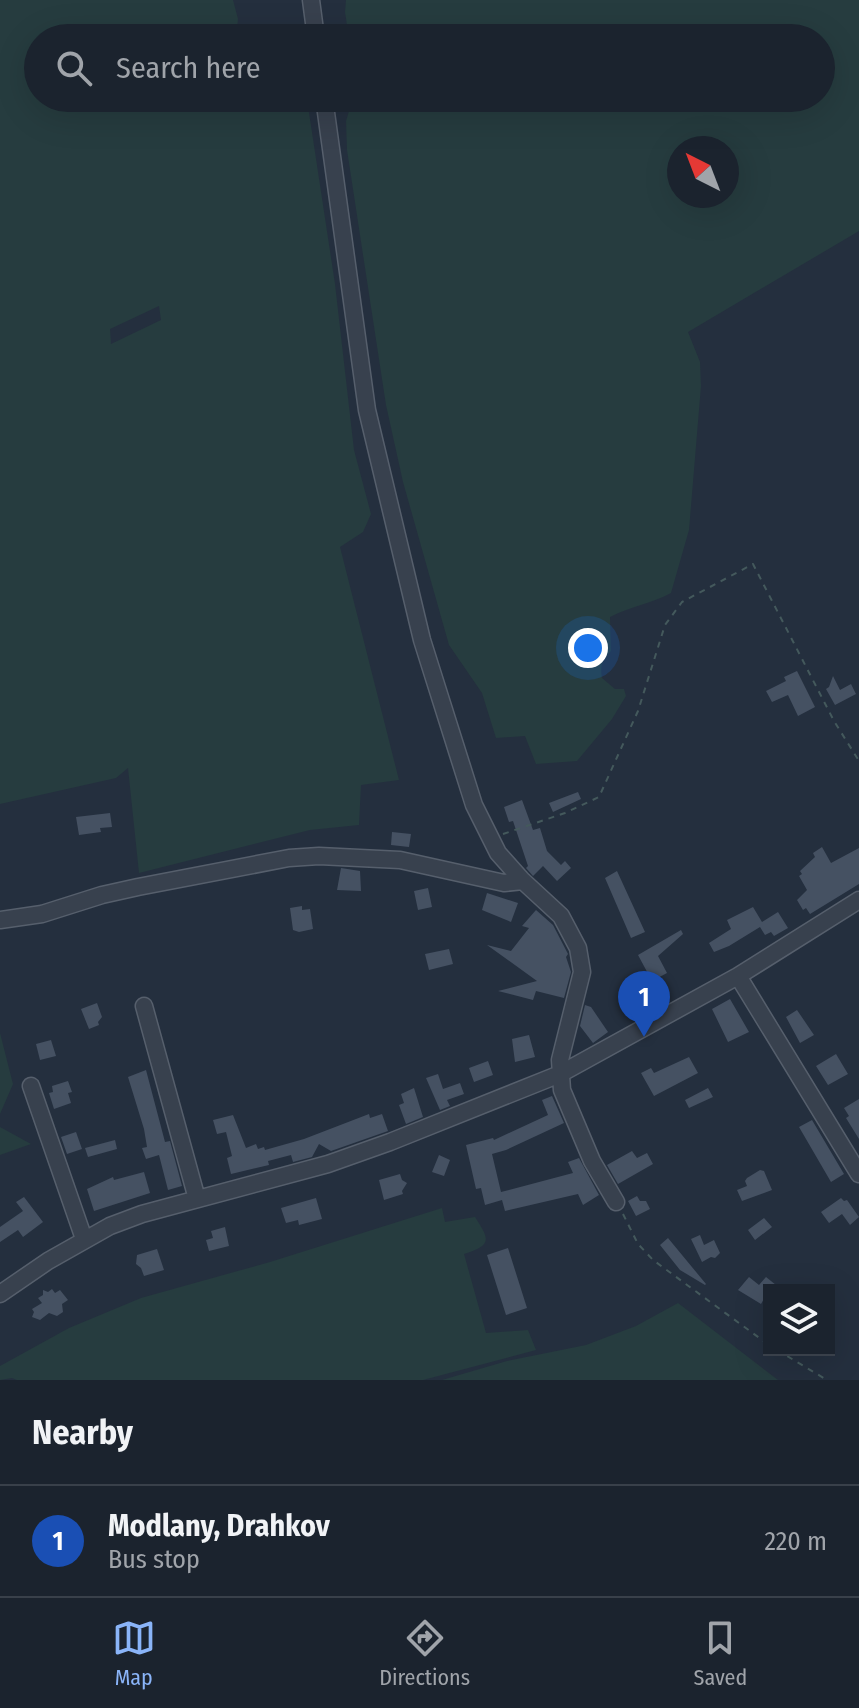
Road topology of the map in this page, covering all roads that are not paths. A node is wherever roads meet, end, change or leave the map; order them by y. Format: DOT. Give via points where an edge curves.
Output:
graph roads {
  1 [pos="311,0"];
  2 [pos="314,24"];
  3 [pos="326,112"];
  4 [pos="523,881"];
  5 [pos="859,900"];
  6 [pos="0,920"];
  7 [pos="738,976"];
  8 [pos="144,1006"];
  9 [pos="560,1074"];
  10 [pos="31,1086"];
  11 [pos="859,1174"];
  12 [pos="197,1199"];
  13 [pos="616,1202"];
  14 [pos="84,1239"];
  15 [pos="0,1294"];
  1 -- 2 [label="street"];
  3 -- 4 [label="street" via="367,410 437,692 474,805 506,864"];
  4 -- 6 [label="street" via="504,883 400,860 289,858"];
  4 -- 9 [label="street" via="561,916 581,960"];
  5 -- 7 [label="street"];
  7 -- 9 [label="street"];
  7 -- 11 [label="street"];
  8 -- 12 [label="street"];
  9 -- 12 [label="street" via="328,1164"];
  9 -- 13 [label="street" via="573,1122"];
  10 -- 14 [label="street"];
  12 -- 14 [label="street" via="142,1214"];
  14 -- 15 [label="street"];
}
